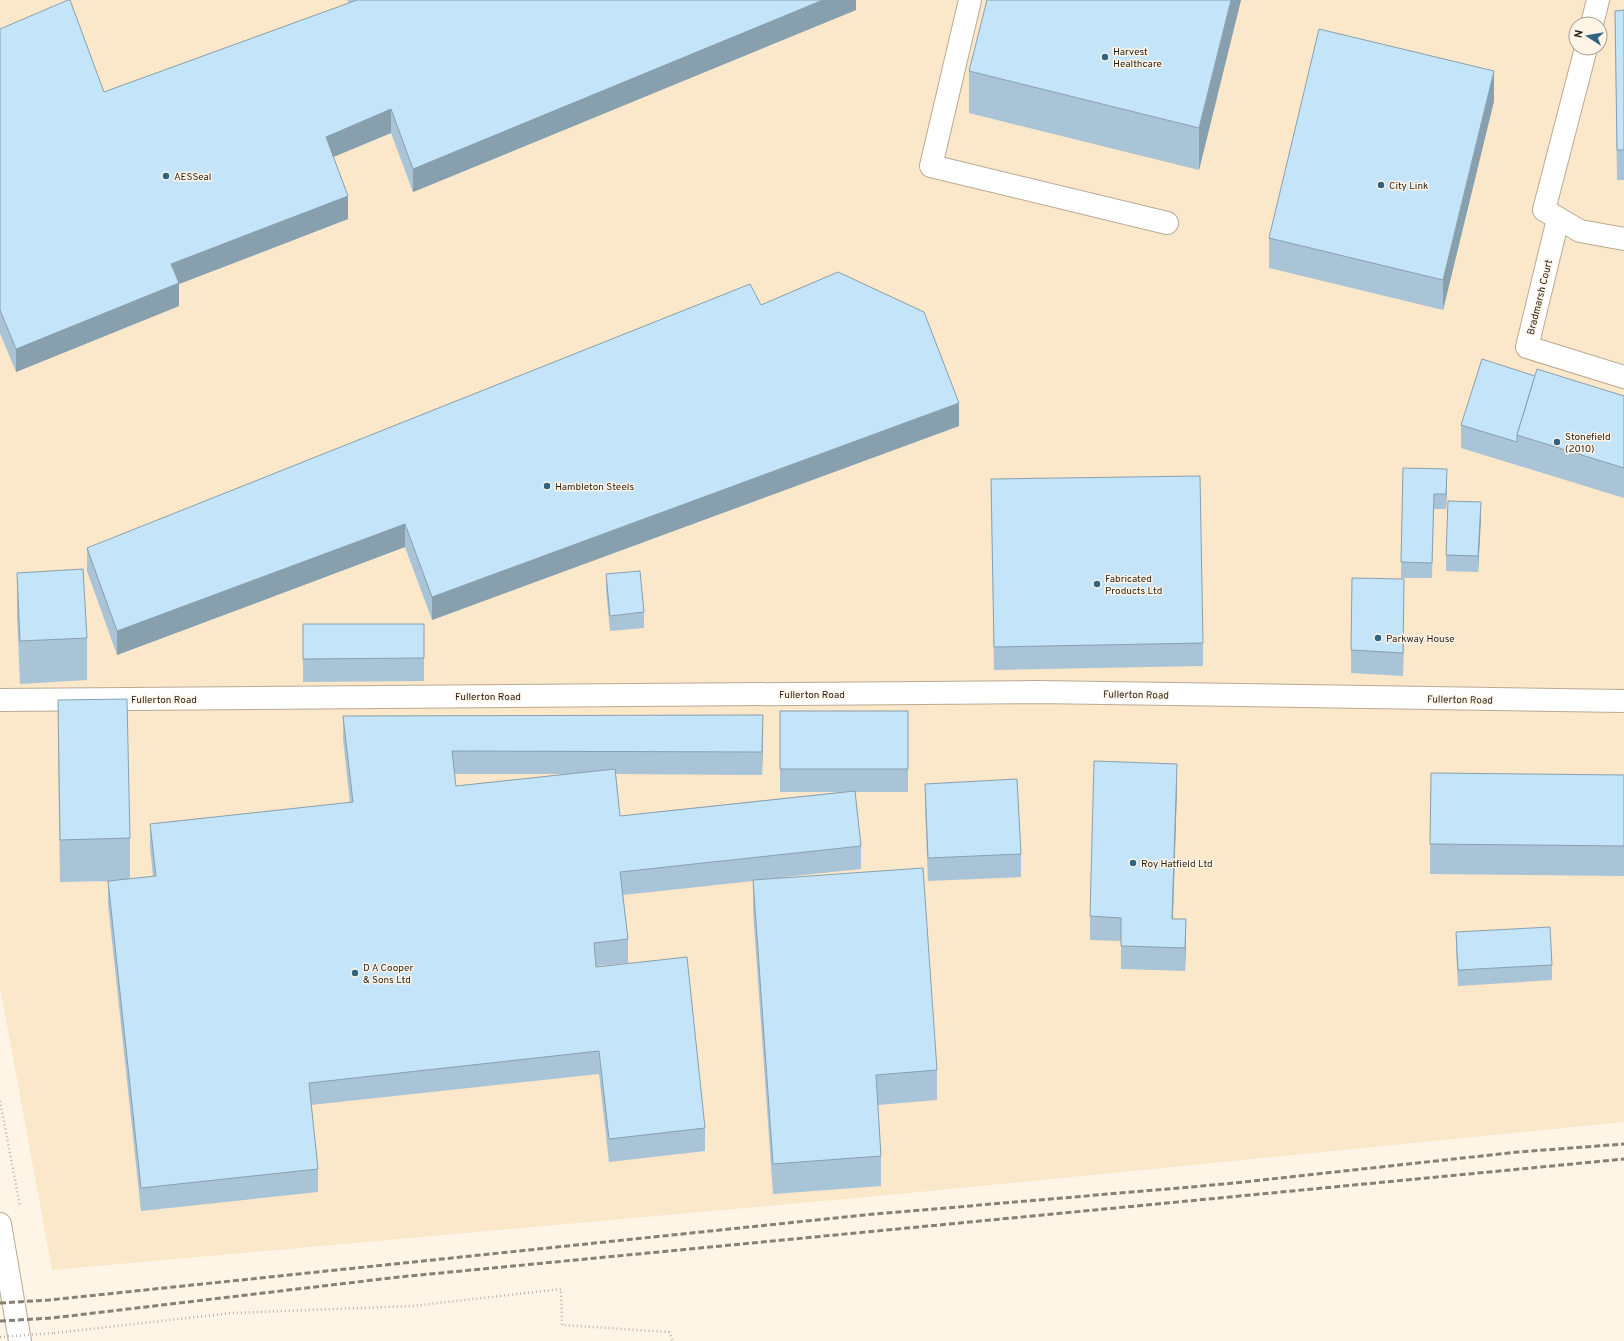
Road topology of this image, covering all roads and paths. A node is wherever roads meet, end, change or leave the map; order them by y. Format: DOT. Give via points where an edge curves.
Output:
graph roads {
  1 [pos="970,0"];
  2 [pos="1598,0"];
  3 [pos="1594,16"];
  4 [pos="1584,56"];
  5 [pos="1558,218"];
  6 [pos="1167,223"];
  7 [pos="1624,239"];
  8 [pos="1624,377"];
  9 [pos="0,700"];
  10 [pos="1624,701"];
  11 [pos="0,1224"];
  12 [pos="0,1337"];
  13 [pos="20,1341"];
  14 [pos="673,1341"];
  1 -- 6 [label="street" via="931,166"];
  2 -- 3 [label="street"];
  4 -- 5 [label="street" via="1544,210"];
  5 -- 7 [label="street" via="1580,231"];
  5 -- 8 [label="street, Bradmarsh Court" via="1527,347"];
  9 -- 10 [label="street, Fullerton Road" via="1038,692"];
  11 -- 13 [label="street"];
  12 -- 14 [label="path, bridge" via="232,1313 412,1306 561,1289 562,1324 669,1332"];
}
